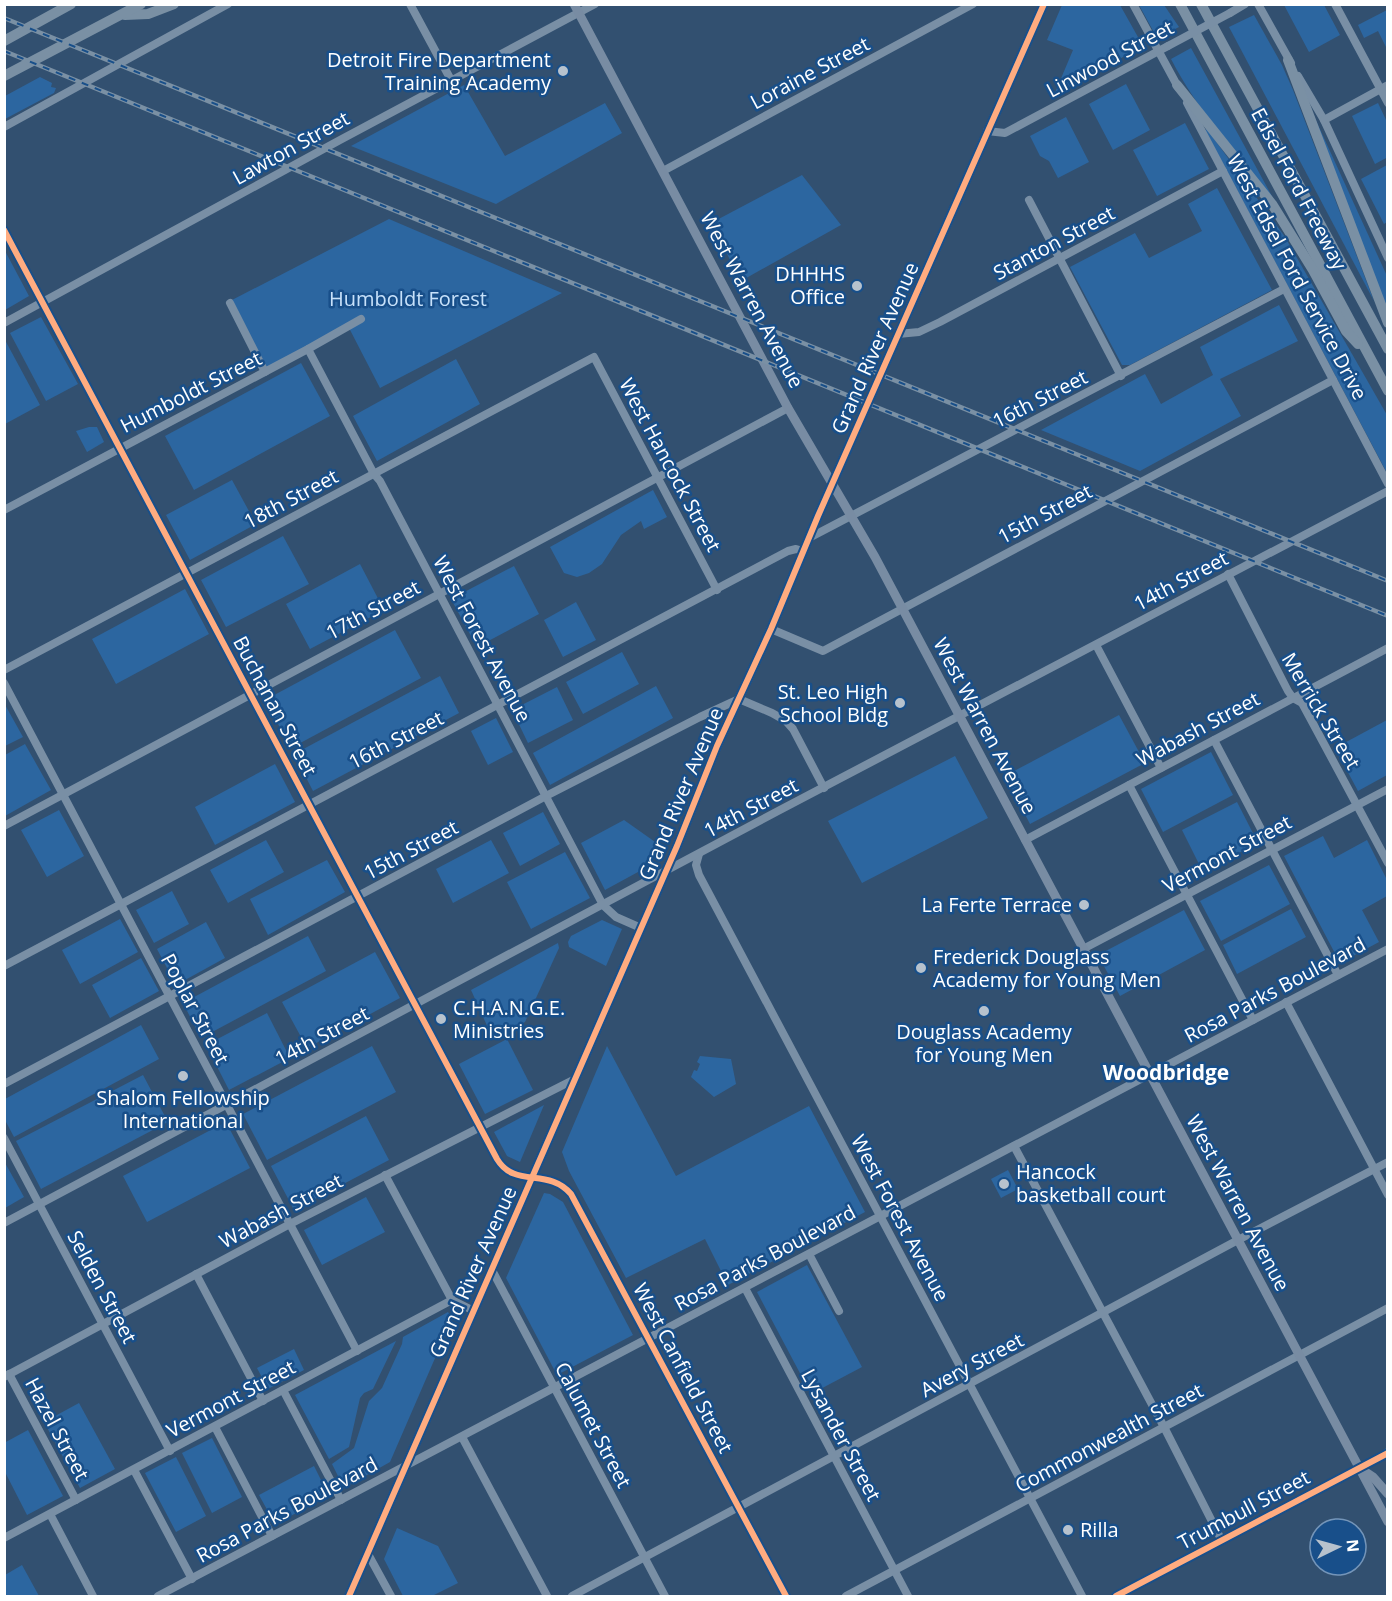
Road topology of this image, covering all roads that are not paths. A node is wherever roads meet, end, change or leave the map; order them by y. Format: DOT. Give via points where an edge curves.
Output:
graph roads {
  1 [pos="71,4"];
  2 [pos="141,4"];
  3 [pos="174,4"];
  4 [pos="228,4"];
  5 [pos="410,4"];
  6 [pos="595,4"];
  7 [pos="973,4"];
  8 [pos="1044,4"];
  9 [pos="1133,4"];
  10 [pos="1173,4"];
  11 [pos="1180,4"];
  12 [pos="1201,4"];
  13 [pos="1245,4"];
  14 [pos="1258,4"];
  15 [pos="1335,4"];
  16 [pos="576,9"];
  17 [pos="122,15"];
  18 [pos="1191,26"];
  19 [pos="4,41"];
  20 [pos="1158,51"];
  21 [pos="1288,60"];
  22 [pos="4,76"];
  23 [pos="451,80"];
  24 [pos="1177,85"];
  25 [pos="1384,87"];
  26 [pos="1388,103"];
  27 [pos="1324,120"];
  28 [pos="4,127"];
  29 [pos="987,131"];
  30 [pos="663,171"];
  31 [pos="1223,171"];
  32 [pos="1029,200"];
  33 [pos="4,230"];
  34 [pos="1388,233"];
  35 [pos="1378,238"];
  36 [pos="1388,258"];
  37 [pos="1059,259"];
  38 [pos="1284,289"];
  39 [pos="42,302"];
  40 [pos="230,303"];
  41 [pos="361,319"];
  42 [pos="4,323"];
  43 [pos="1388,323"];
  44 [pos="898,334"];
  45 [pos="308,349"];
  46 [pos="1388,349"];
  47 [pos="594,357"];
  48 [pos="1371,358"];
  49 [pos="265,372"];
  50 [pos="1121,376"];
  51 [pos="1333,380"];
  52 [pos="1388,391"];
  53 [pos="789,408"];
  54 [pos="120,447"];
  55 [pos="374,474"];
  56 [pos="658,477"];
  57 [pos="1388,484"];
  58 [pos="832,486"];
  59 [pos="1388,492"];
  60 [pos="4,510"];
  61 [pos="852,516"];
  62 [pos="809,538"];
  63 [pos="803,551"];
  64 [pos="187,573"];
  65 [pos="1228,574"];
  66 [pos="717,590"];
  67 [pos="439,593"];
  68 [pos="902,608"];
  69 [pos="771,629"];
  70 [pos="1095,645"];
  71 [pos="1385,649"];
  72 [pos="1388,658"];
  73 [pos="4,670"];
  74 [pos="4,684"];
  75 [pos="250,694"];
  76 [pos="1293,698"];
  77 [pos="739,699"];
  78 [pos="498,705"];
  79 [pos="960,717"];
  80 [pos="1214,740"];
  81 [pos="1161,768"];
  82 [pos="1129,785"];
  83 [pos="824,788"];
  84 [pos="1388,789"];
  85 [pos="63,794"];
  86 [pos="546,796"];
  87 [pos="309,804"];
  88 [pos="1357,805"];
  89 [pos="4,826"];
  90 [pos="1025,840"];
  91 [pos="1271,850"];
  92 [pos="699,854"];
  93 [pos="1388,863"];
  94 [pos="666,872"];
  95 [pos="1187,894"];
  96 [pos="358,897"];
  97 [pos="121,904"];
  98 [pos="603,905"];
  99 [pos="641,928"];
  100 [pos="1388,949"];
  101 [pos="1083,950"];
  102 [pos="4,966"];
  103 [pos="1338,975"];
  104 [pos="170,996"];
  105 [pos="1286,1002"];
  106 [pos="415,1006"];
  107 [pos="1253,1020"];
  108 [pos="1149,1075"];
  109 [pos="575,1079"];
  110 [pos="4,1084"];
  111 [pos="227,1105"];
  112 [pos="479,1126"];
  113 [pos="4,1138"];
  114 [pos="1014,1146"];
  115 [pos="1388,1162"];
  116 [pos="1374,1169"];
  117 [pos="384,1175"];
  118 [pos="533,1177"];
  119 [pos="1388,1195"];
  120 [pos="39,1204"];
  121 [pos="880,1217"];
  122 [pos="4,1223"];
  123 [pos="290,1224"];
  124 [pos="1238,1240"];
  125 [pos="808,1254"];
  126 [pos="492,1270"];
  127 [pos="196,1274"];
  128 [pos="745,1288"];
  129 [pos="452,1300"];
  130 [pos="1388,1308"];
  131 [pos="474,1311"];
  132 [pos="839,1311"];
  133 [pos="1103,1312"];
  134 [pos="103,1324"];
  135 [pos="649,1338"];
  136 [pos="357,1351"];
  137 [pos="1299,1355"];
  138 [pos="7,1375"];
  139 [pos="970,1385"];
  140 [pos="555,1388"];
  141 [pos="283,1390"];
  142 [pos="263,1401"];
  143 [pos="215,1426"];
  144 [pos="1164,1427"];
  145 [pos="462,1437"];
  146 [pos="170,1451"];
  147 [pos="1388,1453"];
  148 [pos="834,1457"];
  149 [pos="407,1466"];
  150 [pos="1359,1468"];
  151 [pos="134,1470"];
  152 [pos="1388,1494"];
  153 [pos="1030,1498"];
  154 [pos="76,1500"];
  155 [pos="341,1500"];
  156 [pos="739,1508"];
  157 [pos="50,1514"];
  158 [pos="1388,1522"];
  159 [pos="272,1536"];
  160 [pos="4,1538"];
  161 [pos="1222,1541"];
  162 [pos="368,1554"];
  163 [pos="645,1558"];
  164 [pos="895,1570"];
  165 [pos="192,1579"];
  166 [pos="93,1596"];
  167 [pos="158,1596"];
  168 [pos="349,1596"];
  169 [pos="391,1596"];
  170 [pos="547,1596"];
  171 [pos="572,1596"];
  172 [pos="665,1596"];
  173 [pos="786,1596"];
  174 [pos="846,1596"];
  175 [pos="908,1596"];
  176 [pos="1082,1596"];
  177 [pos="1116,1596"];
  1 -- 19 [label="highway"];
  2 -- 17 [label="highway"];
  3 -- 17 [label="highway" via="148,14"];
  4 -- 28 [label="street"];
  5 -- 23 [label="street"];
  6 -- 16 [label="street, Lawton Street"];
  7 -- 30 [label="street, Loraine Street"];
  8 -- 29 [label="main road, Grand River Avenue"];
  9 -- 20 [label="street, West Edsel Ford Service Drive"];
  10 -- 18 [label="highway"];
  11 -- 18 [label="highway, Edsel Ford Freeway"];
  12 -- 46 [label="highway, Edsel Ford Freeway"];
  13 -- 20 [label="street, Linwood Street, bridge"];
  14 -- 21 [label="street"];
  15 -- 25 [label="street"];
  16 -- 23 [label="street, Lawton Street"];
  16 -- 30 [label="main road, West Warren Avenue"];
  17 -- 22 [label="highway"];
  18 -- 48 [label="highway, Edsel Ford Freeway"];
  20 -- 24 [label="street, West Edsel Ford Service Drive"];
  20 -- 29 [label="street, Linwood Street" via="1005,133"];
  21 -- 27 [label="street"];
  21 -- 43 [label="highway"];
  23 -- 39 [label="street, Lawton Street"];
  24 -- 31 [label="street, West Edsel Ford Service Drive"];
  24 -- 48 [label="highway" via="1272,204 1314,270 1346,332"];
  25 -- 26 [label="street"];
  25 -- 27 [label="street"];
  27 -- 35 [label="street"];
  29 -- 44 [label="main road, Grand River Avenue"];
  30 -- 53 [label="main road, West Warren Avenue"];
  31 -- 37 [label="street, Stanton Street"];
  31 -- 38 [label="street, West Edsel Ford Service Drive"];
  32 -- 37 [label="street"];
  33 -- 39 [label="street, Buchanan Street"];
  34 -- 35 [label="street"];
  35 -- 36 [label="street"];
  37 -- 44 [label="street, Stanton Street" via="919,332"];
  37 -- 50 [label="street"];
  38 -- 50 [label="street, 16th Street"];
  38 -- 51 [label="street, West Edsel Ford Service Drive"];
  39 -- 42 [label="street, Lawton Street"];
  39 -- 54 [label="street, Buchanan Street"];
  40 -- 49 [label="street"];
  41 -- 45 [label="street, Humboldt Street"];
  44 -- 58 [label="main road, Grand River Avenue"];
  45 -- 49 [label="street, Humboldt Street"];
  45 -- 55 [label="street, West Forest Avenue"];
  47 -- 55 [label="street, 18th Street"];
  47 -- 56 [label="street, West Hancock Street"];
  48 -- 52 [label="highway, Edsel Ford Freeway"];
  49 -- 54 [label="street, Humboldt Street"];
  50 -- 61 [label="street, 16th Street"];
  51 -- 57 [label="street, West Edsel Ford Service Drive"];
  51 -- 68 [label="street, 15th Street"];
  53 -- 56 [label="street, 17th Street"];
  53 -- 58 [label="main road, West Warren Avenue"];
  54 -- 60 [label="street, Humboldt Street"];
  54 -- 64 [label="street, Buchanan Street"];
  55 -- 64 [label="street, 18th Street"];
  55 -- 67 [label="street, West Forest Avenue"];
  56 -- 66 [label="street, West Hancock Street"];
  56 -- 67 [label="street, 17th Street"];
  58 -- 61 [label="main road, West Warren Avenue"];
  58 -- 62 [label="main road, Grand River Avenue"];
  59 -- 65 [label="street, 14th Street"];
  61 -- 62 [label="street, 16th Street"];
  61 -- 68 [label="main road, West Warren Avenue"];
  62 -- 63 [label="main road, Grand River Avenue"];
  63 -- 66 [label="street, 16th Street" via="788,550"];
  63 -- 69 [label="main road, Grand River Avenue"];
  64 -- 73 [label="street, 18th Street"];
  64 -- 75 [label="street, Buchanan Street"];
  65 -- 70 [label="street, 14th Street"];
  65 -- 76 [label="street, Merrick Street"];
  66 -- 78 [label="street, 16th Street"];
  67 -- 75 [label="street, 17th Street"];
  67 -- 78 [label="street, West Forest Avenue"];
  68 -- 69 [label="street, 15th Street" via="823,651"];
  68 -- 79 [label="main road, West Warren Avenue"];
  69 -- 77 [label="main road, Grand River Avenue"];
  70 -- 79 [label="street, 14th Street"];
  70 -- 81 [label="street"];
  71 -- 72 [label="street"];
  71 -- 76 [label="street, Wabash Street"];
  74 -- 85 [label="street, Poplar Street"];
  75 -- 85 [label="street, 17th Street"];
  75 -- 87 [label="street, Buchanan Street"];
  76 -- 80 [label="street, Wabash Street"];
  76 -- 88 [label="street, Merrick Street" via="1303,705"];
  77 -- 83 [label="street" via="786,721"];
  77 -- 86 [label="street, 15th Street"];
  77 -- 94 [label="main road, Grand River Avenue"];
  78 -- 86 [label="street, West Forest Avenue"];
  78 -- 87 [label="street, 16th Street"];
  79 -- 83 [label="street, 14th Street"];
  79 -- 90 [label="main road, West Warren Avenue"];
  80 -- 81 [label="street, Wabash Street"];
  80 -- 91 [label="street"];
  81 -- 82 [label="street, Wabash Street"];
  82 -- 90 [label="street, Wabash Street"];
  82 -- 95 [label="street"];
  83 -- 92 [label="street, 14th Street"];
  84 -- 88 [label="street, Vermont Street"];
  85 -- 89 [label="street, 17th Street"];
  85 -- 97 [label="street, Poplar Street"];
  86 -- 96 [label="street, 15th Street"];
  86 -- 98 [label="street, West Forest Avenue"];
  87 -- 96 [label="street, Buchanan Street"];
  87 -- 97 [label="street, 16th Street"];
  88 -- 91 [label="street, Vermont Street"];
  88 -- 93 [label="street, Merrick Street"];
  90 -- 101 [label="main road, West Warren Avenue"];
  91 -- 95 [label="street, Vermont Street"];
  91 -- 103 [label="street"];
  92 -- 94 [label="street, 14th Street"];
  92 -- 121 [label="street, West Forest Avenue" via="699,875"];
  94 -- 98 [label="street, 14th Street"];
  94 -- 99 [label="main road, Grand River Avenue"];
  95 -- 101 [label="street, Vermont Street"];
  95 -- 107 [label="street"];
  96 -- 104 [label="street, 15th Street"];
  96 -- 106 [label="street, Buchanan Street"];
  97 -- 102 [label="street, 16th Street"];
  97 -- 104 [label="street, Poplar Street"];
  98 -- 99 [label="street, West Forest Avenue" via="616,917"];
  98 -- 106 [label="street, 14th Street"];
  99 -- 109 [label="main road, Grand River Avenue"];
  100 -- 103 [label="street, Rosa Parks Boulevard"];
  101 -- 108 [label="main road, West Warren Avenue"];
  103 -- 105 [label="street, Rosa Parks Boulevard"];
  104 -- 110 [label="street, 15th Street"];
  104 -- 111 [label="street, Poplar Street"];
  105 -- 107 [label="street, Rosa Parks Boulevard"];
  105 -- 116 [label="street"];
  106 -- 111 [label="street, 14th Street"];
  106 -- 112 [label="street, Buchanan Street"];
  107 -- 108 [label="street, Rosa Parks Boulevard"];
  108 -- 114 [label="street, Rosa Parks Boulevard"];
  108 -- 124 [label="main road, West Warren Avenue"];
  109 -- 112 [label="street, Wabash Street"];
  109 -- 118 [label="main road, Grand River Avenue"];
  111 -- 120 [label="street, 14th Street"];
  111 -- 123 [label="street, Poplar Street"];
  112 -- 117 [label="street, Wabash Street"];
  112 -- 118 [label="street, Buchanan Street" via="503,1168"];
  113 -- 120 [label="street, Selden Street"];
  114 -- 121 [label="street, Rosa Parks Boulevard"];
  114 -- 133 [label="street"];
  115 -- 116 [label="street, Avery Street"];
  116 -- 119 [label="street"];
  116 -- 124 [label="street, Avery Street"];
  117 -- 123 [label="street, Wabash Street"];
  117 -- 129 [label="street"];
  118 -- 126 [label="main road, Grand River Avenue"];
  118 -- 135 [label="street, West Canfield Street" via="548,1179 571,1194"];
  120 -- 122 [label="street, 14th Street"];
  120 -- 134 [label="street, Selden Street"];
  121 -- 125 [label="street, Rosa Parks Boulevard"];
  121 -- 139 [label="street, West Forest Avenue"];
  123 -- 127 [label="street, Wabash Street"];
  123 -- 136 [label="street, Poplar Street"];
  124 -- 133 [label="street, Avery Street"];
  124 -- 137 [label="main road, West Warren Avenue"];
  125 -- 128 [label="street, Rosa Parks Boulevard"];
  125 -- 132 [label="street"];
  126 -- 131 [label="main road, Grand River Avenue"];
  126 -- 140 [label="street, Calumet Street"];
  127 -- 134 [label="street, Wabash Street"];
  127 -- 142 [label="street"];
  128 -- 135 [label="street, Rosa Parks Boulevard"];
  128 -- 148 [label="street, Lysander Street"];
  129 -- 131 [label="street"];
  129 -- 136 [label="street, Vermont Street"];
  130 -- 137 [label="street, Commonwealth Street"];
  131 -- 149 [label="main road, Grand River Avenue"];
  133 -- 139 [label="street, Avery Street"];
  133 -- 144 [label="street"];
  134 -- 138 [label="street, Wabash Street"];
  134 -- 146 [label="street, Selden Street"];
  135 -- 140 [label="street, Rosa Parks Boulevard"];
  135 -- 156 [label="street, West Canfield Street"];
  136 -- 141 [label="street, Vermont Street"];
  137 -- 144 [label="street, Commonwealth Street"];
  137 -- 150 [label="main road, West Warren Avenue"];
  138 -- 154 [label="street, Hazel Street"];
  139 -- 148 [label="street, Avery Street"];
  139 -- 153 [label="street, West Forest Avenue"];
  140 -- 145 [label="street, Rosa Parks Boulevard"];
  140 -- 163 [label="street, Calumet Street"];
  141 -- 142 [label="street, Vermont Street"];
  141 -- 155 [label="street"];
  142 -- 143 [label="street, Vermont Street"];
  143 -- 146 [label="street, Vermont Street"];
  143 -- 159 [label="street"];
  144 -- 153 [label="street, Commonwealth Street"];
  144 -- 161 [label="street"];
  145 -- 149 [label="street, Rosa Parks Boulevard"];
  145 -- 170 [label="street"];
  146 -- 151 [label="street, Vermont Street"];
  147 -- 150 [label="street, Trumbull Street"];
  148 -- 156 [label="street, Avery Street"];
  148 -- 164 [label="street, Lysander Street"];
  149 -- 155 [label="street, Rosa Parks Boulevard"];
  149 -- 162 [label="main road, Grand River Avenue"];
  150 -- 152 [label="main road, West Warren Avenue"];
  150 -- 158 [label="main road, West Warren Avenue"];
  150 -- 161 [label="street, Trumbull Street"];
  151 -- 154 [label="street, Vermont Street"];
  151 -- 165 [label="street"];
  153 -- 164 [label="street, Commonwealth Street"];
  153 -- 176 [label="street, West Forest Avenue"];
  154 -- 157 [label="street, Vermont Street"];
  155 -- 159 [label="street, Rosa Parks Boulevard"];
  156 -- 163 [label="street, Avery Street"];
  156 -- 173 [label="street, West Canfield Street"];
  157 -- 160 [label="street, Vermont Street"];
  157 -- 166 [label="street"];
  159 -- 165 [label="street, Rosa Parks Boulevard"];
  161 -- 177 [label="street, Trumbull Street"];
  162 -- 168 [label="main road, Grand River Avenue"];
  162 -- 169 [label="street"];
  163 -- 171 [label="street, Avery Street"];
  163 -- 172 [label="street, Calumet Street"];
  164 -- 174 [label="street, Commonwealth Street"];
  164 -- 175 [label="street, Lysander Street"];
  165 -- 167 [label="street, Rosa Parks Boulevard"];
}
